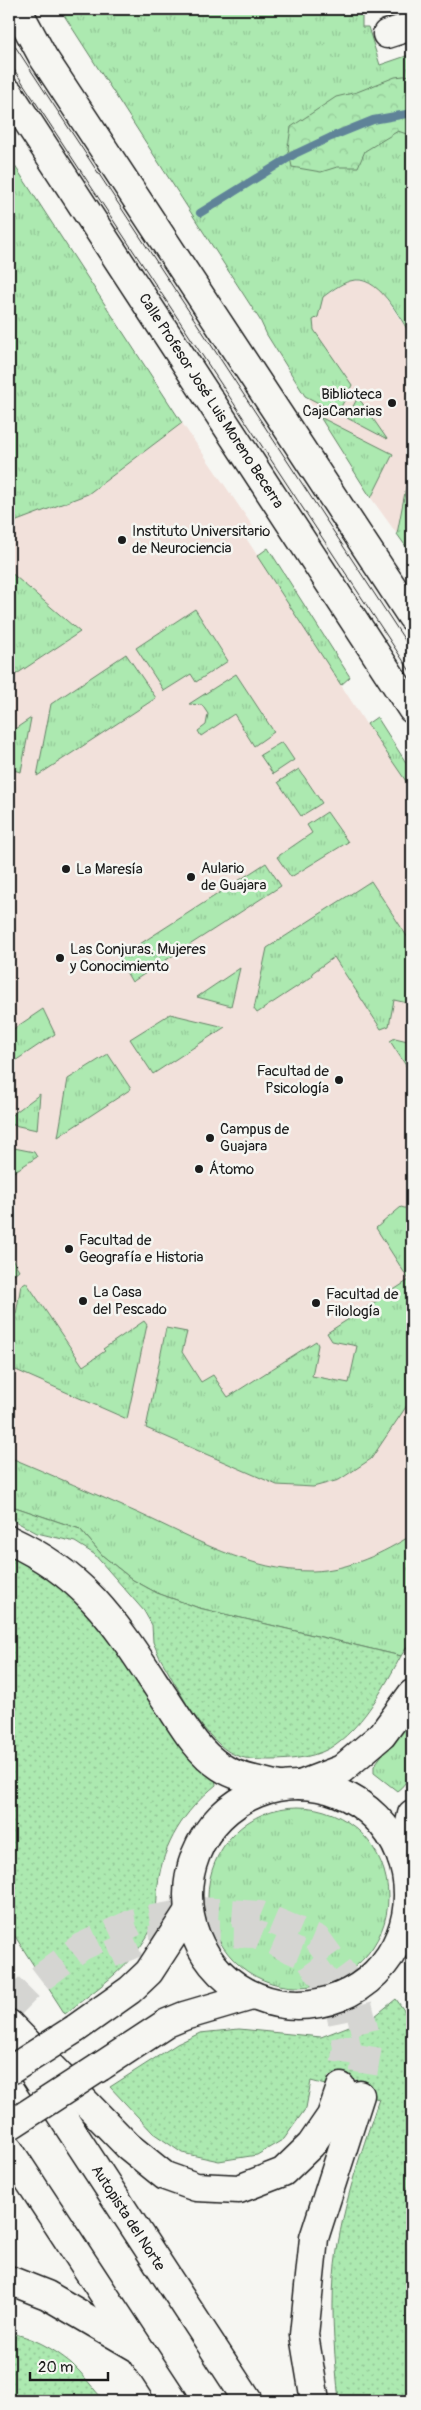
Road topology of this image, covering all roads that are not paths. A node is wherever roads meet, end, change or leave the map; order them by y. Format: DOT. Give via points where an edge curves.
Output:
graph roads {
  1 [pos="17,9"];
  2 [pos="412,26"];
  3 [pos="387,34"];
  4 [pos="9,93"];
  5 [pos="412,617"];
  6 [pos="412,710"];
  7 [pos="9,1540"];
  8 [pos="412,1694"];
  9 [pos="290,1785"];
  10 [pos="412,1814"];
  11 [pos="402,1859"];
  12 [pos="188,1912"];
  13 [pos="404,1930"];
  14 [pos="412,1961"];
  15 [pos="252,1996"];
  16 [pos="9,2024"];
  17 [pos="9,2035"];
  18 [pos="9,2071"];
  19 [pos="9,2126"];
  20 [pos="9,2150"];
  21 [pos="9,2280"];
  22 [pos="141,2350"];
  23 [pos="174,2401"];
  24 [pos="248,2401"];
  25 [pos="315,2401"];
  1 -- 5 [label="main road" via="42,57"];
  2 -- 3 [label="main road"];
  4 -- 6 [label="main road, Calle Profesor José Luis Moreno Becerra"];
  7 -- 9 [label="main road" via="54,1564 89,1594 126,1639 197,1747 222,1768 248,1778"];
  8 -- 9 [label="main road" via="382,1735 342,1769"];
  9 -- 11 [label="main road" via="333,1790 363,1806 386,1829"];
  9 -- 12 [label="main road" via="239,1801 208,1830 190,1869"];
  10 -- 11 [label="main road"];
  11 -- 13 [label="main road" via="409,1894"];
  12 -- 15 [label="main road" via="200,1946 222,1976"];
  12 -- 18 [label="main road, bridge" via="149,1972 130,1990"];
  13 -- 14 [label="main road"];
  13 -- 15 [label="main road" via="392,1954 376,1974 355,1990 330,2001 304,2006 278,2004"];
  15 -- 19 [label="main road, bridge" via="167,2024"];
  16 -- 25 [label="main road" via="128,2146 165,2176 196,2187 240,2188 283,2172 311,2145 350,2091 314,2238 304,2336"];
  17 -- 24 [label="main road, Autopista del Norte"];
  20 -- 22 [label="main road"];
  21 -- 22 [label="main road" via="47,2295"];
  22 -- 23 [label="main road"];
}
